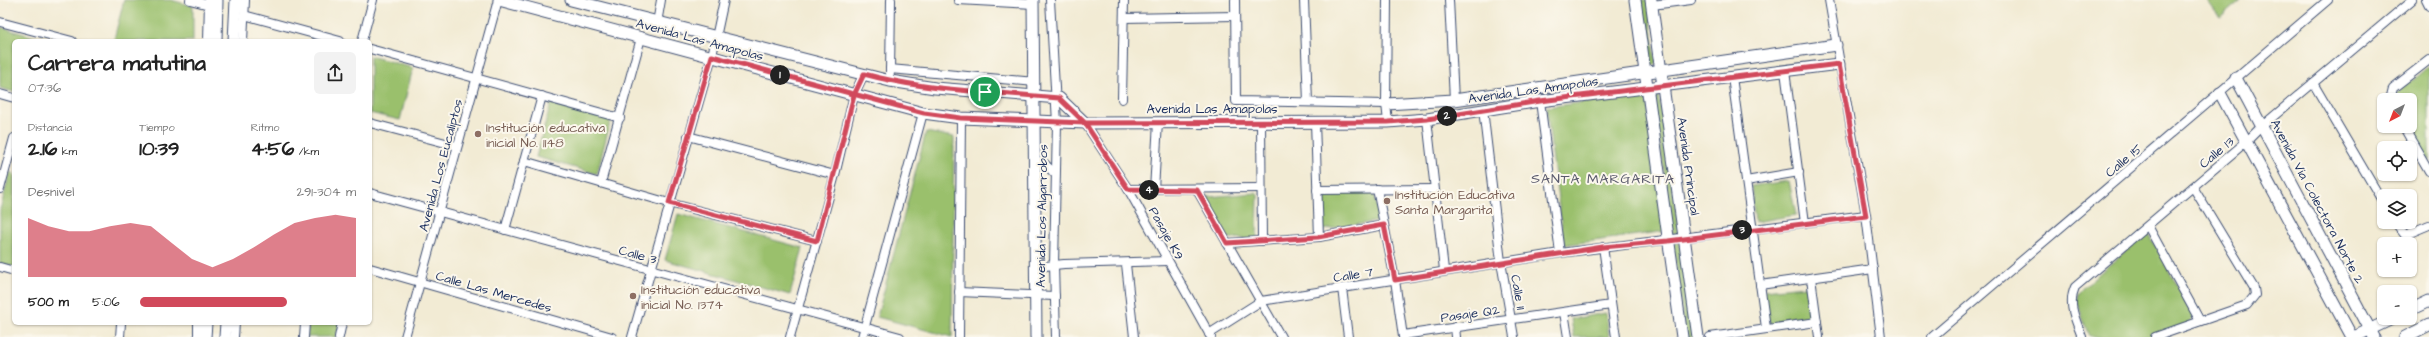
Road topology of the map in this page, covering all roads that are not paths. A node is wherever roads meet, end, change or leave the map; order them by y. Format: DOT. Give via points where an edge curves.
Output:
graph roads {
  1 [pos="190,0"];
  2 [pos="236,0"];
  3 [pos="245,0"];
  4 [pos="373,0"];
  5 [pos="499,0"];
  6 [pos="571,0"];
  7 [pos="662,0"];
  8 [pos="724,0"];
  9 [pos="891,0"];
  10 [pos="958,0"];
  11 [pos="1050,0"];
  12 [pos="1124,0"];
  13 [pos="1235,0"];
  14 [pos="1304,0"];
  15 [pos="1387,0"];
  16 [pos="1449,0"];
  17 [pos="1635,0"];
  18 [pos="1691,0"];
  19 [pos="1829,0"];
  20 [pos="2328,0"];
  21 [pos="2412,0"];
  22 [pos="2426,0"];
  23 [pos="212,2"];
  24 [pos="1033,2"];
  25 [pos="1651,2"];
  26 [pos="590,3"];
  27 [pos="2429,6"];
  28 [pos="244,15"];
  29 [pos="1235,16"];
  30 [pos="1124,18"];
  31 [pos="0,22"];
  32 [pos="657,23"];
  33 [pos="716,37"];
  34 [pos="641,38"];
  35 [pos="64,39"];
  36 [pos="208,39"];
  37 [pos="216,39"];
  38 [pos="234,39"];
  39 [pos="243,39"];
  40 [pos="333,39"];
  41 [pos="363,39"];
  42 [pos="1836,45"];
  43 [pos="372,50"];
  44 [pos="712,56"];
  45 [pos="2429,60"];
  46 [pos="1839,64"];
  47 [pos="890,69"];
  48 [pos="1662,69"];
  49 [pos="1785,71"];
  50 [pos="1644,72"];
  51 [pos="864,74"];
  52 [pos="1732,77"];
  53 [pos="476,78"];
  54 [pos="2236,78"];
  55 [pos="890,81"];
  56 [pos="1035,82"];
  57 [pos="2313,83"];
  58 [pos="1664,86"];
  59 [pos="1647,89"];
  60 [pos="2220,93"];
  61 [pos="2392,93"];
  62 [pos="0,94"];
  63 [pos="854,95"];
  64 [pos="1035,95"];
  65 [pos="542,96"];
  66 [pos="12,97"];
  67 [pos="1054,97"];
  68 [pos="1122,99"];
  69 [pos="1454,100"];
  70 [pos="1540,101"];
  71 [pos="1308,102"];
  72 [pos="1386,104"];
  73 [pos="1483,109"];
  74 [pos="924,113"];
  75 [pos="620,118"];
  76 [pos="961,118"];
  77 [pos="1427,119"];
  78 [pos="1035,122"];
  79 [pos="1158,122"];
  80 [pos="1261,122"];
  81 [pos="1315,122"];
  82 [pos="1388,122"];
  83 [pos="372,123"];
  84 [pos="1057,123"];
  85 [pos="1085,123"];
  86 [pos="2262,126"];
  87 [pos="2407,133"];
  88 [pos="688,136"];
  89 [pos="2247,141"];
  90 [pos="457,146"];
  91 [pos="12,153"];
  92 [pos="524,161"];
  93 [pos="1036,161"];
  94 [pos="10,168"];
  95 [pos="2429,171"];
  96 [pos="1799,172"];
  97 [pos="1055,174"];
  98 [pos="835,175"];
  99 [pos="1746,181"];
  100 [pos="601,183"];
  101 [pos="2193,187"];
  102 [pos="1261,188"];
  103 [pos="0,189"];
  104 [pos="1128,189"];
  105 [pos="1377,189"];
  106 [pos="1434,189"];
  107 [pos="1154,190"];
  108 [pos="1197,190"];
  109 [pos="1317,190"];
  110 [pos="2377,192"];
  111 [pos="372,194"];
  112 [pos="669,203"];
  113 [pos="439,213"];
  114 [pos="1866,216"];
  115 [pos="1805,223"];
  116 [pos="1384,225"];
  117 [pos="2429,225"];
  118 [pos="2148,226"];
  119 [pos="1752,229"];
  120 [pos="2400,229"];
  121 [pos="505,230"];
  122 [pos="1318,237"];
  123 [pos="1685,238"];
  124 [pos="817,241"];
  125 [pos="1262,241"];
  126 [pos="1668,241"];
  127 [pos="1227,243"];
  128 [pos="1603,247"];
  129 [pos="1560,253"];
  130 [pos="1168,260"];
  131 [pos="1501,262"];
  132 [pos="1126,264"];
  133 [pos="1054,265"];
  134 [pos="0,267"];
  135 [pos="1036,267"];
  136 [pos="372,269"];
  137 [pos="651,269"];
  138 [pos="1873,269"];
  139 [pos="12,270"];
  140 [pos="1444,270"];
  141 [pos="1810,278"];
  142 [pos="1395,280"];
  143 [pos="420,282"];
  144 [pos="1760,284"];
  145 [pos="1342,288"];
  146 [pos="959,292"];
  147 [pos="1036,295"];
  148 [pos="1055,296"];
  149 [pos="2429,301"];
  150 [pos="1261,302"];
  151 [pos="1611,305"];
  152 [pos="2417,307"];
  153 [pos="798,309"];
  154 [pos="1564,312"];
  155 [pos="1511,319"];
  156 [pos="2200,321"];
  157 [pos="1817,322"];
  158 [pos="121,325"];
  159 [pos="198,325"];
  160 [pos="206,325"];
  161 [pos="226,325"];
  162 [pos="235,325"];
  163 [pos="305,325"];
  164 [pos="342,325"];
  165 [pos="2384,325"];
  166 [pos="2429,325"];
  167 [pos="865,327"];
  168 [pos="1455,327"];
  169 [pos="1766,328"];
  170 [pos="2372,334"];
  171 [pos="1210,335"];
  172 [pos="1403,336"];
  173 [pos="1934,336"];
  174 [pos="120,337"];
  175 [pos="198,337"];
  176 [pos="205,337"];
  177 [pos="225,337"];
  178 [pos="234,337"];
  179 [pos="304,337"];
  180 [pos="339,337"];
  181 [pos="406,337"];
  182 [pos="612,337"];
  183 [pos="632,337"];
  184 [pos="790,337"];
  185 [pos="862,337"];
  186 [pos="900,337"];
  187 [pos="959,337"];
  188 [pos="1036,337"];
  189 [pos="1056,337"];
  190 [pos="1134,337"];
  191 [pos="1282,337"];
  192 [pos="1348,337"];
  193 [pos="1456,337"];
  194 [pos="1514,337"];
  195 [pos="1568,337"];
  196 [pos="1616,337"];
  197 [pos="1682,337"];
  198 [pos="1698,337"];
  199 [pos="1710,337"];
  200 [pos="1819,337"];
  201 [pos="1881,337"];
  202 [pos="2082,337"];
  203 [pos="2155,337"];
  204 [pos="2353,337"];
  205 [pos="2405,337"];
  1 -- 23 [label="street"];
  2 -- 38 [label="street"];
  3 -- 28 [label="street"];
  4 -- 41 [label="street"];
  5 -- 34 [label="street, Avenida Las Amapolas"];
  5 -- 53 [label="street, Avenida Los Eucaliptos"];
  6 -- 26 [label="street, Avenida Las Amapolas"];
  7 -- 32 [label="street"];
  8 -- 33 [label="street"];
  9 -- 47 [label="street"];
  10 -- 24 [label="street"];
  11 -- 67 [label="street, Avenida Los Algarrobos"];
  12 -- 30 [label="street"];
  13 -- 29 [label="street"];
  14 -- 71 [label="street"];
  15 -- 72 [label="street"];
  16 -- 69 [label="street"];
  17 -- 50 [label="street"];
  18 -- 25 [label="street"];
  19 -- 42 [label="street"];
  20 -- 54 [label="street, Calle 15"];
  21 -- 57 [label="street, Calle 13"];
  22 -- 27 [label="street"];
  23 -- 36 [label="street"];
  23 -- 37 [label="street"];
  24 -- 56 [label="street, Avenida Los Algarrobos"];
  25 -- 48 [label="street, Avenida Principal"];
  26 -- 32 [label="street, Avenida Las Amapolas"];
  28 -- 39 [label="street"];
  28 -- 40 [label="street"];
  29 -- 30 [label="street"];
  29 -- 71 [label="street" via="1236,101"];
  30 -- 68 [label="street"];
  31 -- 35 [label="street"];
  32 -- 33 [label="street, Avenida Las Amapolas"];
  33 -- 44 [label="street"];
  33 -- 51 [label="street, Avenida Las Amapolas"];
  34 -- 44 [label="street, Avenida Las Amapolas"];
  34 -- 75 [label="street"];
  42 -- 46 [label="street"];
  42 -- 48 [label="street, Avenida Las Amapolas"];
  43 -- 53 [label="street"];
  44 -- 63 [label="street, Avenida Las Amapolas"];
  44 -- 88 [label="street"];
  45 -- 61 [label="street" via="2393,88"];
  46 -- 49 [label="street, Avenida Las Amapolas"];
  46 -- 114 [label="street"];
  47 -- 55 [label="street"];
  47 -- 56 [label="street"];
  48 -- 50 [label="street, Avenida Las Amapolas"];
  48 -- 58 [label="street, Avenida Principal"];
  49 -- 52 [label="street, Avenida Las Amapolas"];
  49 -- 96 [label="street"];
  50 -- 59 [label="street"];
  50 -- 69 [label="street, Avenida Las Amapolas"];
  51 -- 55 [label="street, Avenida Las Amapolas"];
  51 -- 63 [label="street"];
  52 -- 58 [label="street, Avenida Las Amapolas"];
  52 -- 99 [label="street"];
  53 -- 65 [label="street"];
  53 -- 90 [label="street, Avenida Los Eucaliptos"];
  54 -- 60 [label="street, Calle 15"];
  54 -- 86 [label="street, Avenida Vía Colectora Norte 2"];
  55 -- 64 [label="street, Avenida Las Amapolas" via="935,88"];
  56 -- 64 [label="street, Avenida Los Algarrobos"];
  57 -- 86 [label="street, Calle 13"];
  57 -- 110 [label="street"];
  58 -- 59 [label="street, Avenida Las Amapolas"];
  58 -- 123 [label="street, Avenida Principal"];
  59 -- 70 [label="street, Avenida Las Amapolas"];
  59 -- 126 [label="street"];
  60 -- 89 [label="street"];
  60 -- 173 [label="street, Calle 15"];
  62 -- 66 [label="street"];
  63 -- 74 [label="street, Avenida Las Amapolas"];
  63 -- 98 [label="street"];
  64 -- 67 [label="street, Avenida Las Amapolas"];
  64 -- 78 [label="street, Avenida Los Algarrobos"];
  65 -- 75 [label="street"];
  65 -- 92 [label="street"];
  67 -- 84 [label="street, Avenida Los Algarrobos"];
  67 -- 85 [label="street, Avenida Las Amapolas" via="1059,98"];
  69 -- 72 [label="street, Avenida Las Amapolas"];
  70 -- 73 [label="street, Avenida Las Amapolas"];
  70 -- 129 [label="street"];
  71 -- 72 [label="street"];
  72 -- 82 [label="street"];
  73 -- 77 [label="street, Avenida Las Amapolas"];
  73 -- 131 [label="street, Calle 11"];
  74 -- 76 [label="street, Avenida Las Amapolas"];
  74 -- 167 [label="street"];
  75 -- 100 [label="street"];
  76 -- 78 [label="street, Avenida Las Amapolas"];
  76 -- 146 [label="street"];
  77 -- 82 [label="street, Avenida Las Amapolas"];
  77 -- 106 [label="street"];
  78 -- 84 [label="street, Avenida Las Amapolas"];
  78 -- 93 [label="street, Avenida Los Algarrobos"];
  79 -- 80 [label="street, Avenida Las Amapolas"];
  79 -- 85 [label="street, Avenida Las Amapolas"];
  79 -- 107 [label="street, Pasaje K9"];
  80 -- 81 [label="street, Avenida Las Amapolas"];
  80 -- 102 [label="street"];
  81 -- 82 [label="street, Avenida Las Amapolas"];
  81 -- 109 [label="street"];
  83 -- 90 [label="street"];
  84 -- 85 [label="street, Avenida Las Amapolas"];
  84 -- 97 [label="street, Avenida Los Algarrobos"];
  85 -- 104 [label="street, Pasaje K9"];
  86 -- 89 [label="street, Calle 13"];
  86 -- 170 [label="street, Avenida Vía Colectora Norte 2"];
  87 -- 95 [label="street"];
  88 -- 98 [label="street"];
  88 -- 112 [label="street"];
  89 -- 101 [label="street, Calle 13"];
  89 -- 204 [label="street"];
  90 -- 113 [label="street, Avenida Los Eucaliptos"];
  91 -- 94 [label="street"];
  92 -- 100 [label="street"];
  92 -- 121 [label="street"];
  93 -- 97 [label="street" via="1043,162"];
  93 -- 135 [label="street, Avenida Los Algarrobos"];
  94 -- 103 [label="street"];
  96 -- 99 [label="street"];
  96 -- 115 [label="street"];
  97 -- 133 [label="street, Avenida Los Algarrobos"];
  98 -- 124 [label="street"];
  99 -- 119 [label="street"];
  100 -- 112 [label="street"];
  101 -- 118 [label="street, Calle 13"];
  101 -- 156 [label="street" via="2254,288 2255,295 2247,305"];
  102 -- 108 [label="street"];
  102 -- 125 [label="street"];
  104 -- 107 [label="street"];
  104 -- 130 [label="street, Pasaje K9"];
  105 -- 106 [label="street"];
  105 -- 109 [label="street"];
  105 -- 116 [label="street"];
  106 -- 140 [label="street"];
  107 -- 108 [label="street"];
  108 -- 127 [label="street"];
  109 -- 122 [label="street"];
  111 -- 113 [label="street, Calle 3"];
  112 -- 124 [label="street"];
  112 -- 137 [label="street"];
  113 -- 121 [label="street, Calle 3"];
  113 -- 143 [label="street, Avenida Los Eucaliptos"];
  114 -- 115 [label="street, Calle 7"];
  114 -- 138 [label="street"];
  115 -- 119 [label="street, Calle 7"];
  116 -- 122 [label="street"];
  116 -- 142 [label="street"];
  117 -- 120 [label="street" via="2405,235"];
  118 -- 156 [label="street"];
  118 -- 202 [label="street, Calle 13" via="2076,287 2072,295 2072,312"];
  119 -- 123 [label="street, Calle 7"];
  119 -- 144 [label="street"];
  121 -- 137 [label="street, Calle 3"];
  122 -- 125 [label="street"];
  123 -- 126 [label="street, Calle 7"];
  123 -- 198 [label="street, Avenida Principal"];
  124 -- 153 [label="street"];
  125 -- 127 [label="street"];
  126 -- 128 [label="street, Calle 7"];
  126 -- 197 [label="street"];
  127 -- 150 [label="street"];
  128 -- 129 [label="street, Calle 7"];
  128 -- 151 [label="street"];
  129 -- 131 [label="street, Calle 7"];
  130 -- 132 [label="street"];
  130 -- 171 [label="street, Pasaje K9"];
  131 -- 140 [label="street, Calle 7"];
  131 -- 155 [label="street, Calle 11"];
  132 -- 133 [label="street"];
  132 -- 190 [label="street"];
  133 -- 135 [label="street"];
  133 -- 148 [label="street, Avenida Los Algarrobos"];
  134 -- 139 [label="street"];
  135 -- 147 [label="street, Avenida Los Algarrobos"];
  136 -- 143 [label="street, Calle Las Mercedes"];
  137 -- 153 [label="street, Calle 3"];
  137 -- 183 [label="street"];
  138 -- 141 [label="street"];
  138 -- 201 [label="street"];
  140 -- 142 [label="street, Calle 7"];
  141 -- 144 [label="street"];
  141 -- 157 [label="street"];
  142 -- 145 [label="street, Calle 7"];
  142 -- 172 [label="street"];
  143 -- 181 [label="street, Avenida Los Eucaliptos"];
  143 -- 182 [label="street, Calle Las Mercedes"];
  144 -- 169 [label="street"];
  145 -- 150 [label="street, Calle 7"];
  145 -- 192 [label="street"];
  146 -- 147 [label="street"];
  146 -- 187 [label="street"];
  147 -- 148 [label="street"];
  147 -- 188 [label="street, Avenida Los Algarrobos"];
  148 -- 189 [label="street, Avenida Los Algarrobos"];
  149 -- 152 [label="street"];
  150 -- 171 [label="street, Calle 7"];
  150 -- 191 [label="street"];
  151 -- 154 [label="street, Pasaje Q2"];
  151 -- 196 [label="street"];
  153 -- 167 [label="street, Calle 3"];
  153 -- 184 [label="street"];
  154 -- 155 [label="street, Pasaje Q2"];
  154 -- 195 [label="street"];
  155 -- 168 [label="street, Pasaje Q2"];
  155 -- 194 [label="street, Calle 11"];
  156 -- 203 [label="street"];
  157 -- 169 [label="street"];
  157 -- 200 [label="street"];
  158 -- 174 [label="street"];
  159 -- 175 [label="street"];
  160 -- 176 [label="street"];
  161 -- 177 [label="street"];
  162 -- 178 [label="street"];
  163 -- 179 [label="street"];
  164 -- 180 [label="street"];
  165 -- 170 [label="street"];
  166 -- 205 [label="street"];
  167 -- 185 [label="street"];
  167 -- 186 [label="street, Calle 3"];
  168 -- 172 [label="street, Pasaje Q2"];
  168 -- 193 [label="street"];
  169 -- 199 [label="street"];
  170 -- 204 [label="street"];
}
